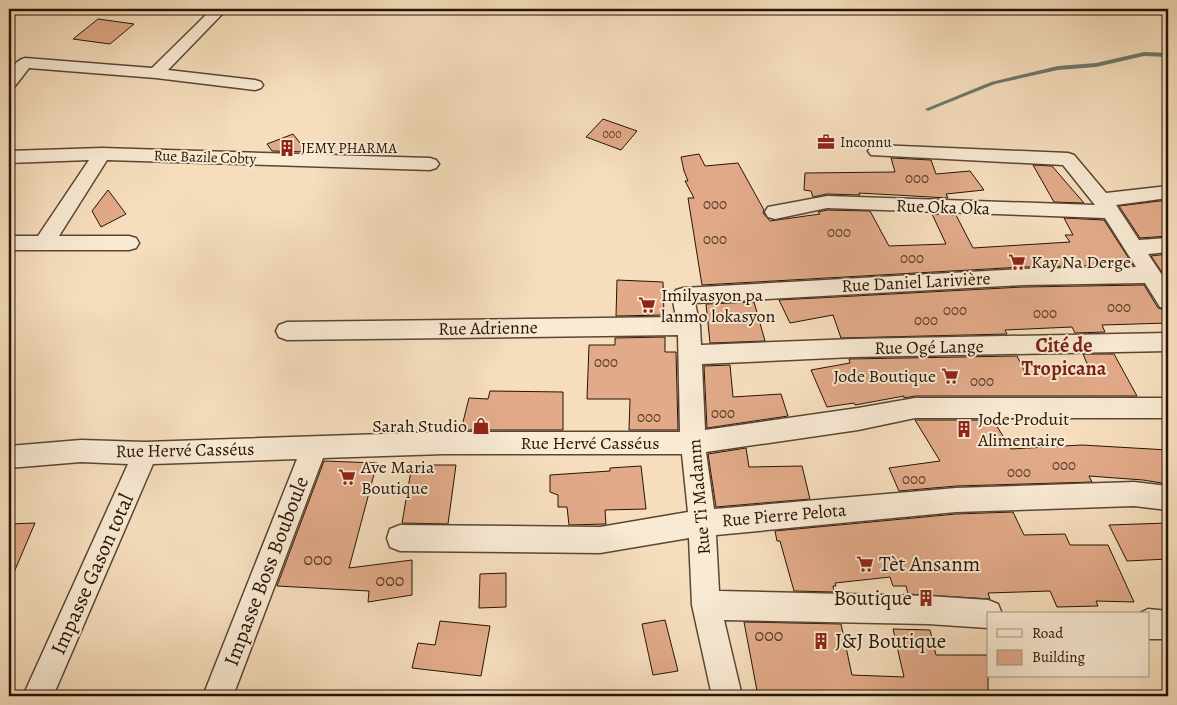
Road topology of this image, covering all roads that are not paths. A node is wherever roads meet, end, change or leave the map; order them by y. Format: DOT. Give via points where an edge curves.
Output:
graph roads {
  1 [pos="220,9"];
  2 [pos="156,73"];
  3 [pos="9,83"];
  4 [pos="254,85"];
  5 [pos="877,151"];
  6 [pos="102,154"];
  7 [pos="9,157"];
  8 [pos="430,164"];
  9 [pos="1168,192"];
  10 [pos="1106,206"];
  11 [pos="776,212"];
  12 [pos="46,241"];
  13 [pos="9,243"];
  14 [pos="129,243"];
  15 [pos="1168,245"];
  16 [pos="1134,248"];
  17 [pos="1149,274"];
  18 [pos="684,296"];
  19 [pos="1168,301"];
  20 [pos="690,326"];
  21 [pos="287,331"];
  22 [pos="1168,342"];
  23 [pos="690,354"];
  24 [pos="1168,408"];
  25 [pos="693,443"];
  26 [pos="315,446"];
  27 [pos="145,453"];
  28 [pos="9,457"];
  29 [pos="1168,498"];
  30 [pos="702,523"];
  31 [pos="400,538"];
  32 [pos="706,605"];
  33 [pos="987,614"];
  34 [pos="1150,624"];
  35 [pos="1168,625"];
  36 [pos="38,696"];
  37 [pos="218,696"];
  38 [pos="727,696"];
  1 -- 2 [label="street"];
  2 -- 3 [label="street" via="25,63"];
  2 -- 4 [label="street"];
  5 -- 10 [label="street" via="1068,159"];
  6 -- 7 [label="street, Rue Bazile Cobty"];
  6 -- 8 [label="street, Rue Bazile Cobty"];
  6 -- 12 [label="street"];
  9 -- 10 [label="street"];
  10 -- 11 [label="street, Rue Oka Oka" via="827,202"];
  10 -- 16 [label="street"];
  12 -- 13 [label="street"];
  12 -- 14 [label="street"];
  15 -- 16 [label="street"];
  16 -- 17 [label="street"];
  17 -- 18 [label="street, Rue Daniel Larivière" via="1023,277"];
  17 -- 19 [label="street"];
  18 -- 20 [label="street, Rue Ti Madanm"];
  20 -- 21 [label="street, Rue Adrienne"];
  20 -- 23 [label="street, Rue Ti Madanm"];
  22 -- 23 [label="street, Rue Ogé Lange"];
  23 -- 25 [label="street, Rue Ti Madanm"];
  24 -- 25 [label="street, Rue Hervé Casséus" via="915,408"];
  25 -- 26 [label="street, Rue Hervé Casséus"];
  25 -- 30 [label="street, Rue Ti Madanm"];
  26 -- 27 [label="street, Rue Hervé Casséus"];
  26 -- 37 [label="street, Impasse Boss Bouboule"];
  27 -- 28 [label="street, Rue Hervé Casséus" via="81,451"];
  27 -- 36 [label="street, Impasse Gason total"];
  29 -- 30 [label="street, Rue Pierre Pelota" via="1134,494 956,500"];
  30 -- 31 [label="street, Rue Pierre Pelota" via="600,540"];
  30 -- 32 [label="street, Rue Ti Madanm"];
  32 -- 33 [label="street"];
  32 -- 38 [label="street, Rue Ti Madanm"];
  34 -- 35 [label="street"];
}
